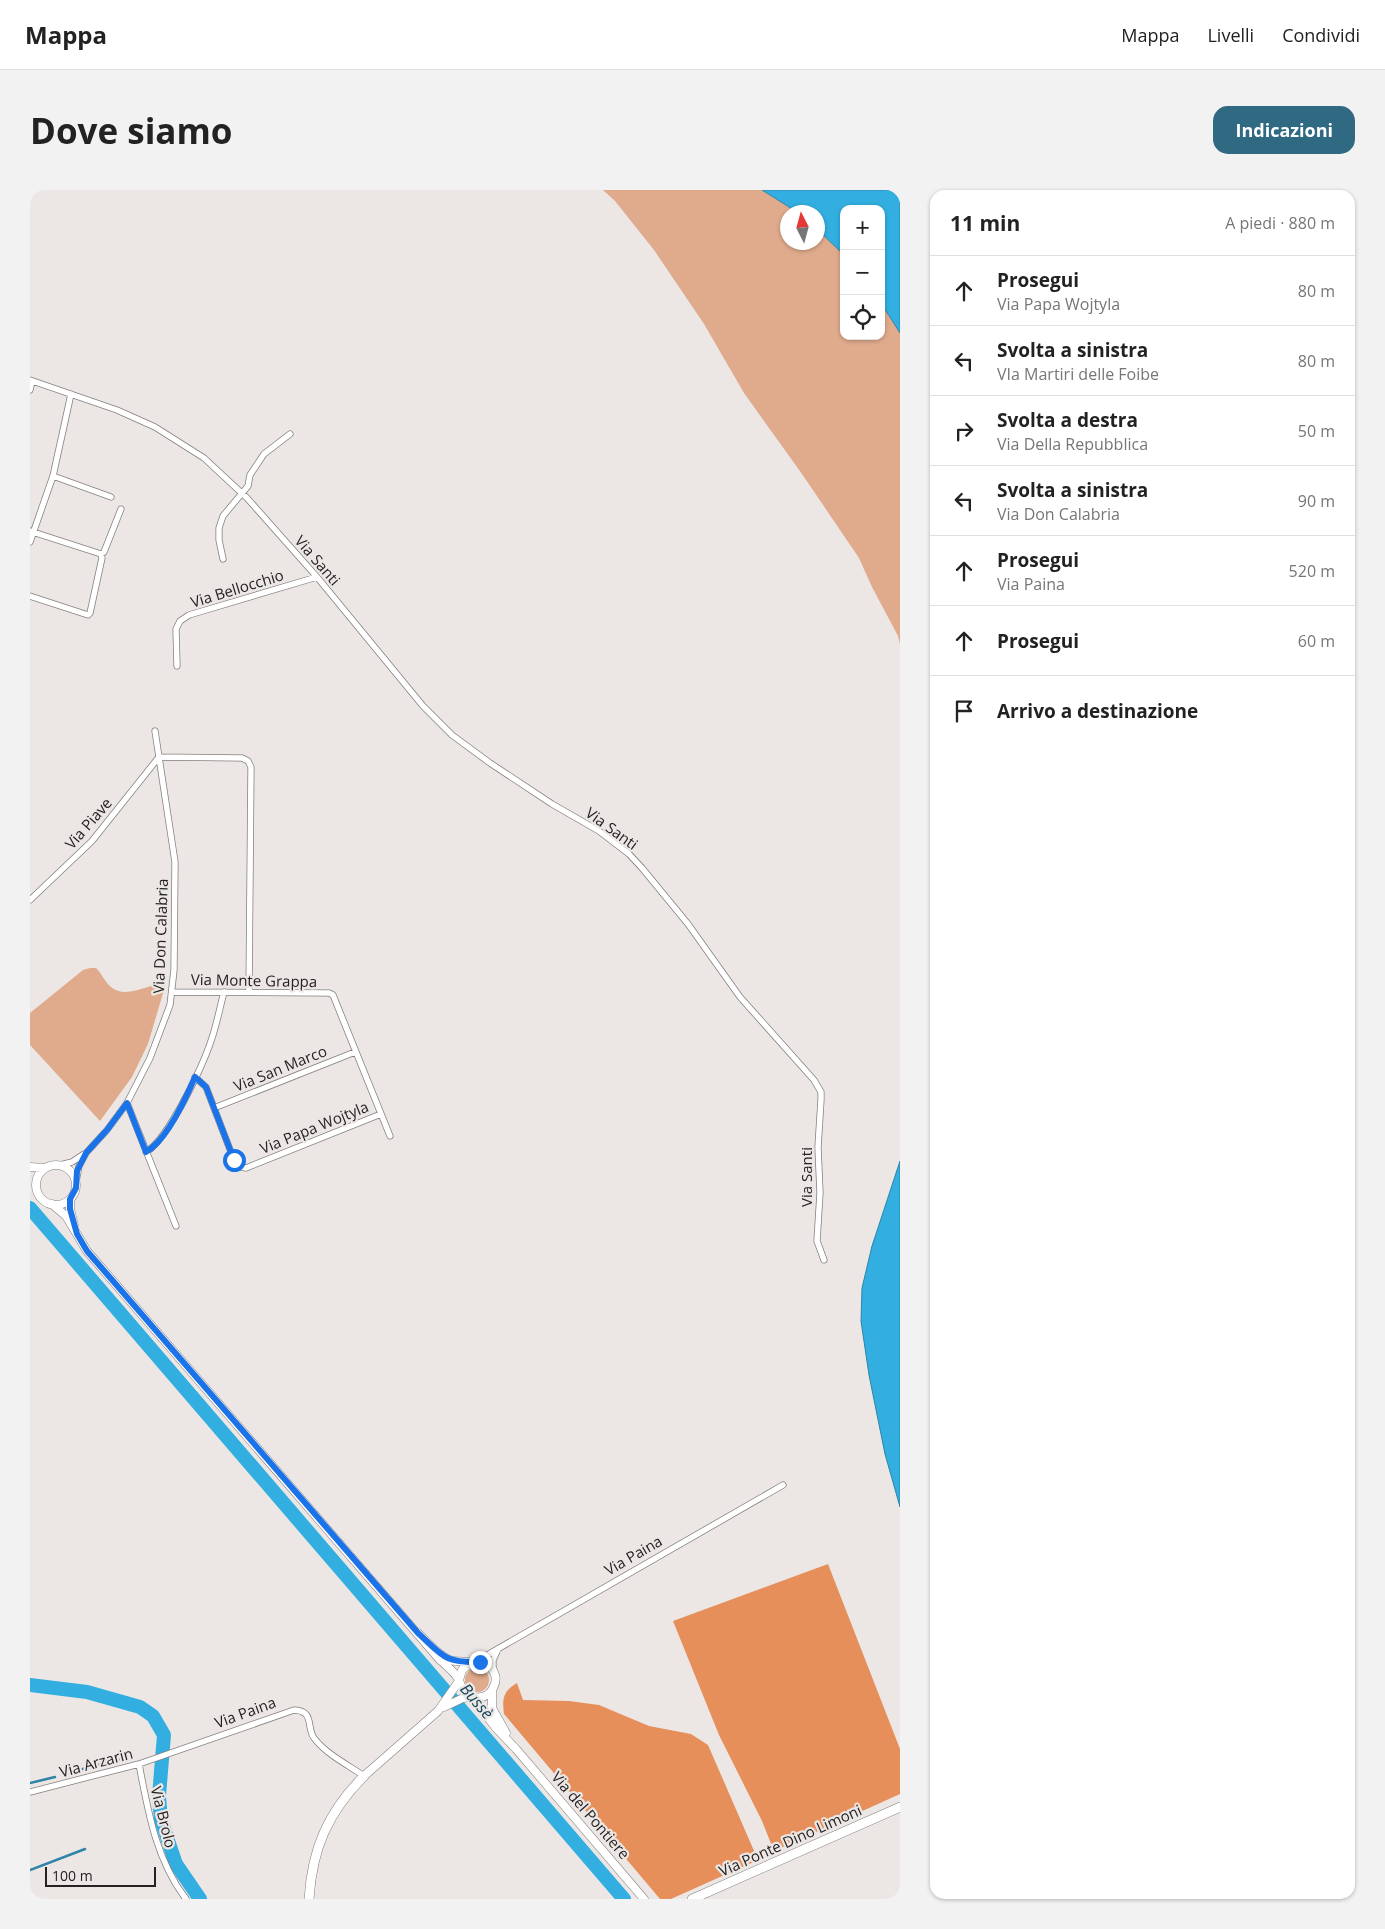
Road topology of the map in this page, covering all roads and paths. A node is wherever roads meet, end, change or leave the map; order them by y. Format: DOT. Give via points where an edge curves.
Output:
graph roads {
  1 [pos="31,381"];
  2 [pos="30,390"];
  3 [pos="71,394"];
  4 [pos="290,434"];
  5 [pos="53,476"];
  6 [pos="242,493"];
  7 [pos="111,497"];
  8 [pos="121,510"];
  9 [pos="32,531"];
  10 [pos="30,542"];
  11 [pos="102,554"];
  12 [pos="222,559"];
  13 [pos="316,577"];
  14 [pos="30,596"];
  15 [pos="177,666"];
  16 [pos="155,730"];
  17 [pos="159,757"];
  18 [pos="30,900"];
  19 [pos="172,992"];
  20 [pos="224,992"];
  21 [pos="249,992"];
  22 [pos="355,1052"];
  23 [pos="195,1077"];
  24 [pos="127,1103"];
  25 [pos="214,1108"];
  26 [pos="381,1114"];
  27 [pos="390,1136"];
  28 [pos="146,1152"];
  29 [pos="86,1153"];
  30 [pos="60,1165"];
  31 [pos="30,1167"];
  32 [pos="45,1168"];
  33 [pos="30,1174"];
  34 [pos="76,1182"];
  35 [pos="36,1185"];
  36 [pos="70,1199"];
  37 [pos="52,1204"];
  38 [pos="176,1226"];
  39 [pos="77,1234"];
  40 [pos="824,1260"];
  41 [pos="783,1484"];
  42 [pos="418,1633"];
  43 [pos="498,1649"];
  44 [pos="472,1662"];
  45 [pos="494,1672"];
  46 [pos="458,1683"];
  47 [pos="492,1691"];
  48 [pos="469,1697"];
  49 [pos="438,1711"];
  50 [pos="516,1749"];
  51 [pos="167,1755"];
  52 [pos="139,1764"];
  53 [pos="364,1776"];
  54 [pos="30,1792"];
  55 [pos="900,1807"];
  56 [pos="186,1899"];
  57 [pos="309,1899"];
  58 [pos="644,1899"];
  59 [pos="692,1899"];
  1 -- 2 [label="street"];
  1 -- 3 [label="street, Via Santi"];
  3 -- 5 [label="street"];
  3 -- 6 [label="street, Via Santi" via="155,427 204,458"];
  4 -- 6 [label="street" via="264,454"];
  5 -- 7 [label="street"];
  5 -- 9 [label="street"];
  6 -- 12 [label="street" via="227,510 219,528"];
  6 -- 13 [label="street, Via Santi"];
  8 -- 11 [label="street"];
  9 -- 10 [label="street"];
  9 -- 11 [label="street"];
  11 -- 14 [label="street" via="90,613 86,615"];
  13 -- 15 [label="street, Via Bellocchio" via="180,621 176,629"];
  13 -- 40 [label="street, Via Santi" via="423,706 452,735 629,854 688,924 740,997 814,1080 821,1100 817,1241"];
  16 -- 17 [label="street, Via Don Calabria"];
  17 -- 18 [label="street, Via Piave" via="92,842"];
  17 -- 19 [label="street, Via Don Calabria" via="175,862"];
  17 -- 21 [label="street" via="242,758 251,767"];
  19 -- 20 [label="street, Via Monte Grappa"];
  19 -- 24 [label="street, Via Don Calabria" via="150,1058"];
  20 -- 21 [label="street, Via Monte Grappa"];
  20 -- 23 [label="street" via="212,1039"];
  21 -- 22 [label="street, Via Monte Grappa" via="333,995"];
  22 -- 25 [label="street, Via San Marco"];
  22 -- 26 [label="street, Via Monte Grappa"];
  23 -- 25 [label="street, Via Papa Wojtyla" via="206,1087"];
  23 -- 28 [label="street" via="164,1135"];
  24 -- 28 [label="street"];
  24 -- 29 [label="street, Via Don Calabria"];
  25 -- 26 [label="street, Via Papa Wojtyla" via="234,1160 246,1168"];
  26 -- 27 [label="street, Via Monte Grappa"];
  28 -- 38 [label="street"];
  29 -- 30 [label="street, Via Don Calabria"];
  29 -- 34 [label="street, Via Don Calabria"];
  30 -- 32 [label="main road"];
  30 -- 34 [label="main road" via="71,1171"];
  31 -- 32 [label="main road"];
  32 -- 35 [label="main road" via="38,1175"];
  33 -- 35 [label="main road"];
  34 -- 36 [label="main road"];
  35 -- 37 [label="main road" via="41,1198"];
  36 -- 37 [label="main road" via="59,1205"];
  36 -- 39 [label="main road"];
  37 -- 39 [label="main road" via="63,1212"];
  39 -- 42 [label="main road" via="94,1258"];
  41 -- 43 [label="street, Via Paina"];
  42 -- 44 [label="main road" via="446,1658"];
  42 -- 46 [label="main road"];
  43 -- 44 [label="street, Via Paina"];
  43 -- 45 [label="street" via="493,1660"];
  44 -- 45 [label="main road" via="485,1664"];
  44 -- 46 [label="main road" via="462,1670"];
  45 -- 47 [label="main road"];
  46 -- 48 [label="main road"];
  46 -- 49 [label="main road"];
  47 -- 48 [label="main road" via="483,1697"];
  47 -- 50 [label="main road, Via del Pontiere" via="490,1699 494,1713"];
  48 -- 49 [label="main road"];
  48 -- 50 [label="main road, Via del Pontiere"];
  49 -- 53 [label="main road"];
  50 -- 58 [label="main road, Via del Pontiere"];
  51 -- 52 [label="street, Via Arzarin"];
  51 -- 53 [label="street, Via Paina" via="281,1713 301,1710 308,1718 313,1737"];
  52 -- 54 [label="street, Via Arzarin"];
  52 -- 56 [label="street, Via Brolo" via="159,1851"];
  53 -- 57 [label="main road" via="327,1824 315,1857"];
  55 -- 59 [label="main road, Via Ponte Dino Limoni"];
}
